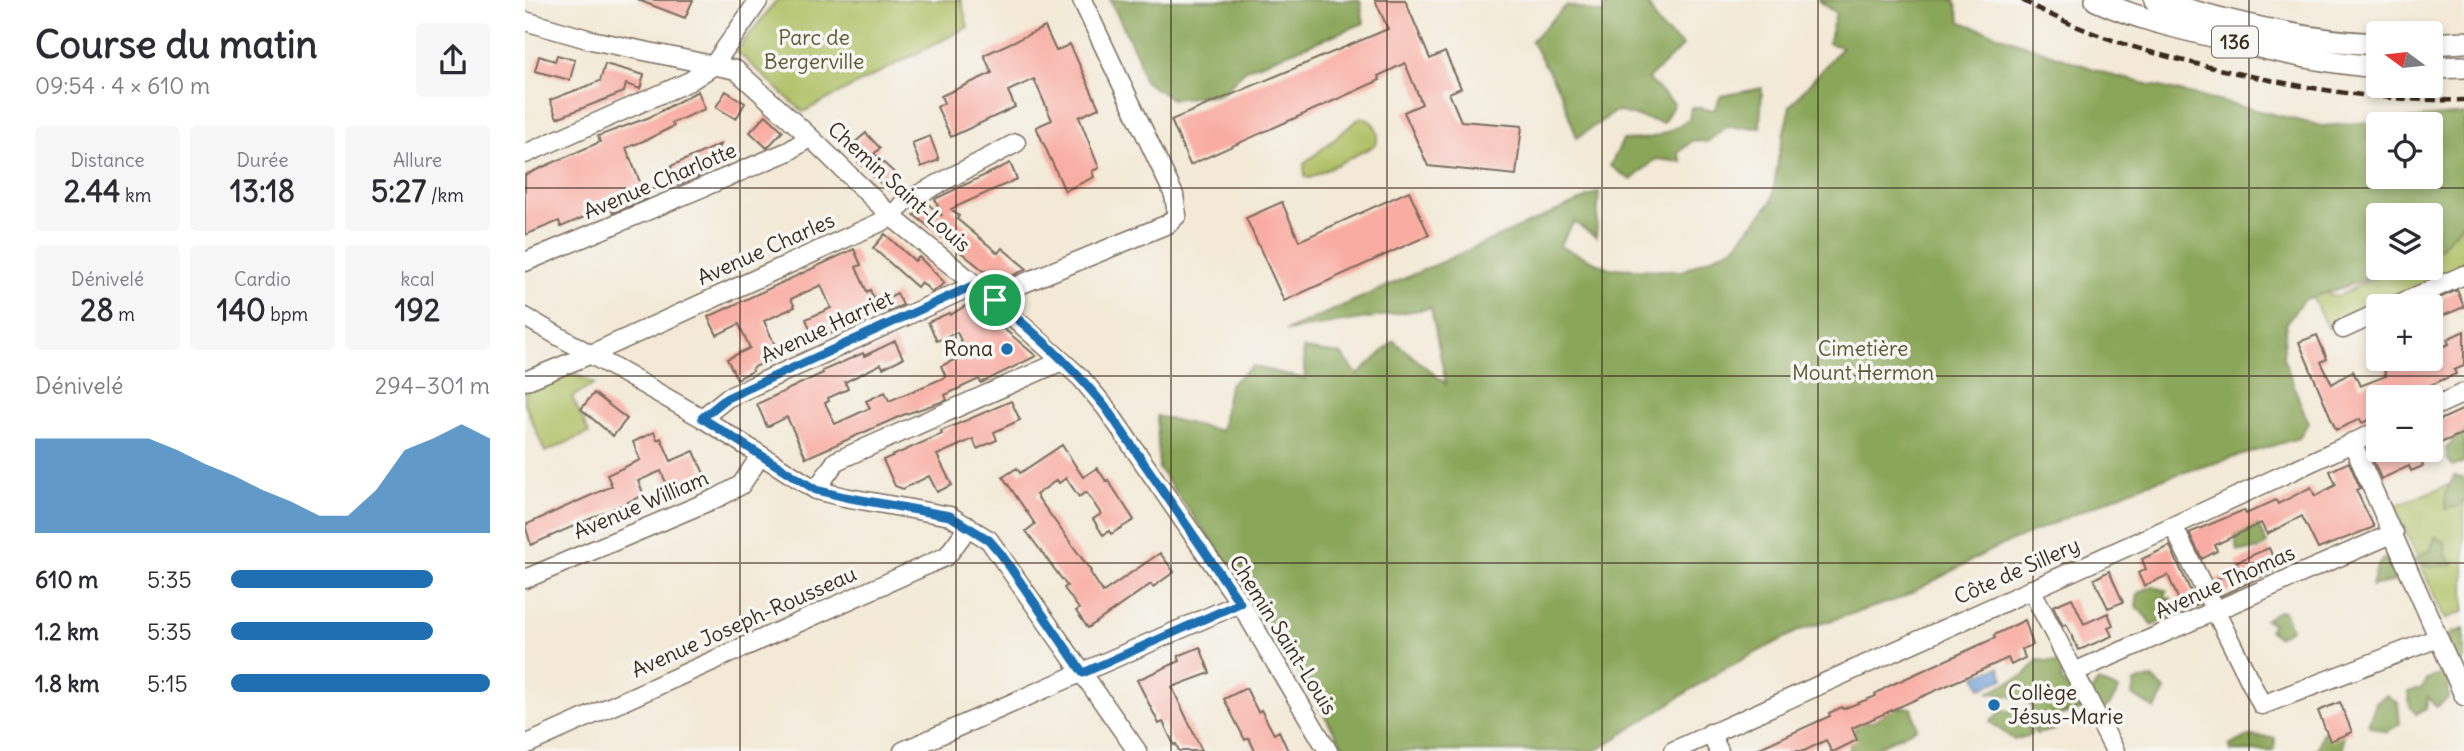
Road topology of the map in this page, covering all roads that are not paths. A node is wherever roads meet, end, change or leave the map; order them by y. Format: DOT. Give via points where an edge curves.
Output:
graph roads {
  1 [pos="759,0"];
  2 [pos="1082,0"];
  3 [pos="2097,0"];
  4 [pos="2155,0"];
  5 [pos="528,28"];
  6 [pos="2464,42"];
  7 [pos="2366,43"];
  8 [pos="2443,43"];
  9 [pos="713,66"];
  10 [pos="2366,66"];
  11 [pos="2464,67"];
  12 [pos="2443,68"];
  13 [pos="810,137"];
  14 [pos="1016,143"];
  15 [pos="525,154"];
  16 [pos="892,217"];
  17 [pos="525,262"];
  18 [pos="2464,275"];
  19 [pos="974,285"];
  20 [pos="2421,294"];
  21 [pos="995,300"];
  22 [pos="525,317"];
  23 [pos="2366,318"];
  24 [pos="2343,329"];
  25 [pos="589,355"];
  26 [pos="1062,361"];
  27 [pos="525,381"];
  28 [pos="2464,393"];
  29 [pos="2443,403"];
  30 [pos="702,418"];
  31 [pos="2366,436"];
  32 [pos="2352,442"];
  33 [pos="761,455"];
  34 [pos="816,490"];
  35 [pos="969,526"];
  36 [pos="2173,526"];
  37 [pos="2394,533"];
  38 [pos="525,579"];
  39 [pos="2031,589"];
  40 [pos="1240,603"];
  41 [pos="2215,611"];
  42 [pos="2438,638"];
  43 [pos="2074,672"];
  44 [pos="1083,673"];
  45 [pos="2464,696"];
  46 [pos="1710,733"];
  47 [pos="525,745"];
  48 [pos="2113,748"];
  49 [pos="903,751"];
  50 [pos="1137,751"];
  51 [pos="1328,751"];
  52 [pos="1673,751"];
  53 [pos="1719,751"];
  1 -- 9 [label="street"];
  2 -- 21 [label="street" via="1174,195 1177,215 1168,224 1016,286"];
  3 -- 10 [label="main road, 136" via="2251,46"];
  4 -- 7 [label="main road, 136" via="2294,33"];
  5 -- 9 [label="street, Chemin Saint-Louis"];
  6 -- 8 [label="main road"];
  9 -- 13 [label="street, Chemin Saint-Louis" via="736,70"];
  9 -- 15 [label="street" via="690,81"];
  11 -- 12 [label="main road"];
  13 -- 16 [label="street, Chemin Saint-Louis"];
  13 -- 17 [label="street, Avenue Charlotte" via="789,151"];
  14 -- 16 [label="street, Avenue Charles" via="904,202"];
  16 -- 19 [label="street, Chemin Saint-Louis"];
  16 -- 25 [label="street, Avenue Charles"];
  18 -- 20 [label="street"];
  19 -- 21 [label="street, Chemin Saint-Louis"];
  19 -- 30 [label="street, Avenue Harriet" via="727,398"];
  21 -- 26 [label="street, Chemin Saint-Louis"];
  22 -- 25 [label="street"];
  23 -- 24 [label="street"];
  25 -- 27 [label="street, Avenue Charles"];
  25 -- 30 [label="street"];
  26 -- 34 [label="street" via="836,461"];
  26 -- 40 [label="street, Chemin Saint-Louis" via="1106,408"];
  28 -- 29 [label="street"];
  30 -- 33 [label="street"];
  31 -- 32 [label="street, Côte de Sillery"];
  32 -- 36 [label="street, Côte de Sillery"];
  32 -- 37 [label="street"];
  33 -- 34 [label="street"];
  33 -- 38 [label="street, Avenue William" via="741,485 719,497"];
  34 -- 35 [label="street" via="950,516"];
  35 -- 44 [label="street" via="1001,554"];
  35 -- 47 [label="street, Avenue Joseph-Rousseau" via="947,556"];
  36 -- 39 [label="street, Côte de Sillery"];
  36 -- 41 [label="street"];
  37 -- 41 [label="street, Avenue Thomas"];
  37 -- 42 [label="street"];
  39 -- 43 [label="street"];
  39 -- 46 [label="street, Côte de Sillery"];
  40 -- 44 [label="street"];
  40 -- 51 [label="street, Chemin Saint-Louis"];
  41 -- 42 [label="street" via="2262,705"];
  41 -- 43 [label="street, Avenue Thomas"];
  42 -- 45 [label="street"];
  43 -- 48 [label="street"];
  44 -- 49 [label="street"];
  44 -- 50 [label="street"];
  46 -- 52 [label="street, Côte de Sillery"];
  46 -- 53 [label="street"];
}
